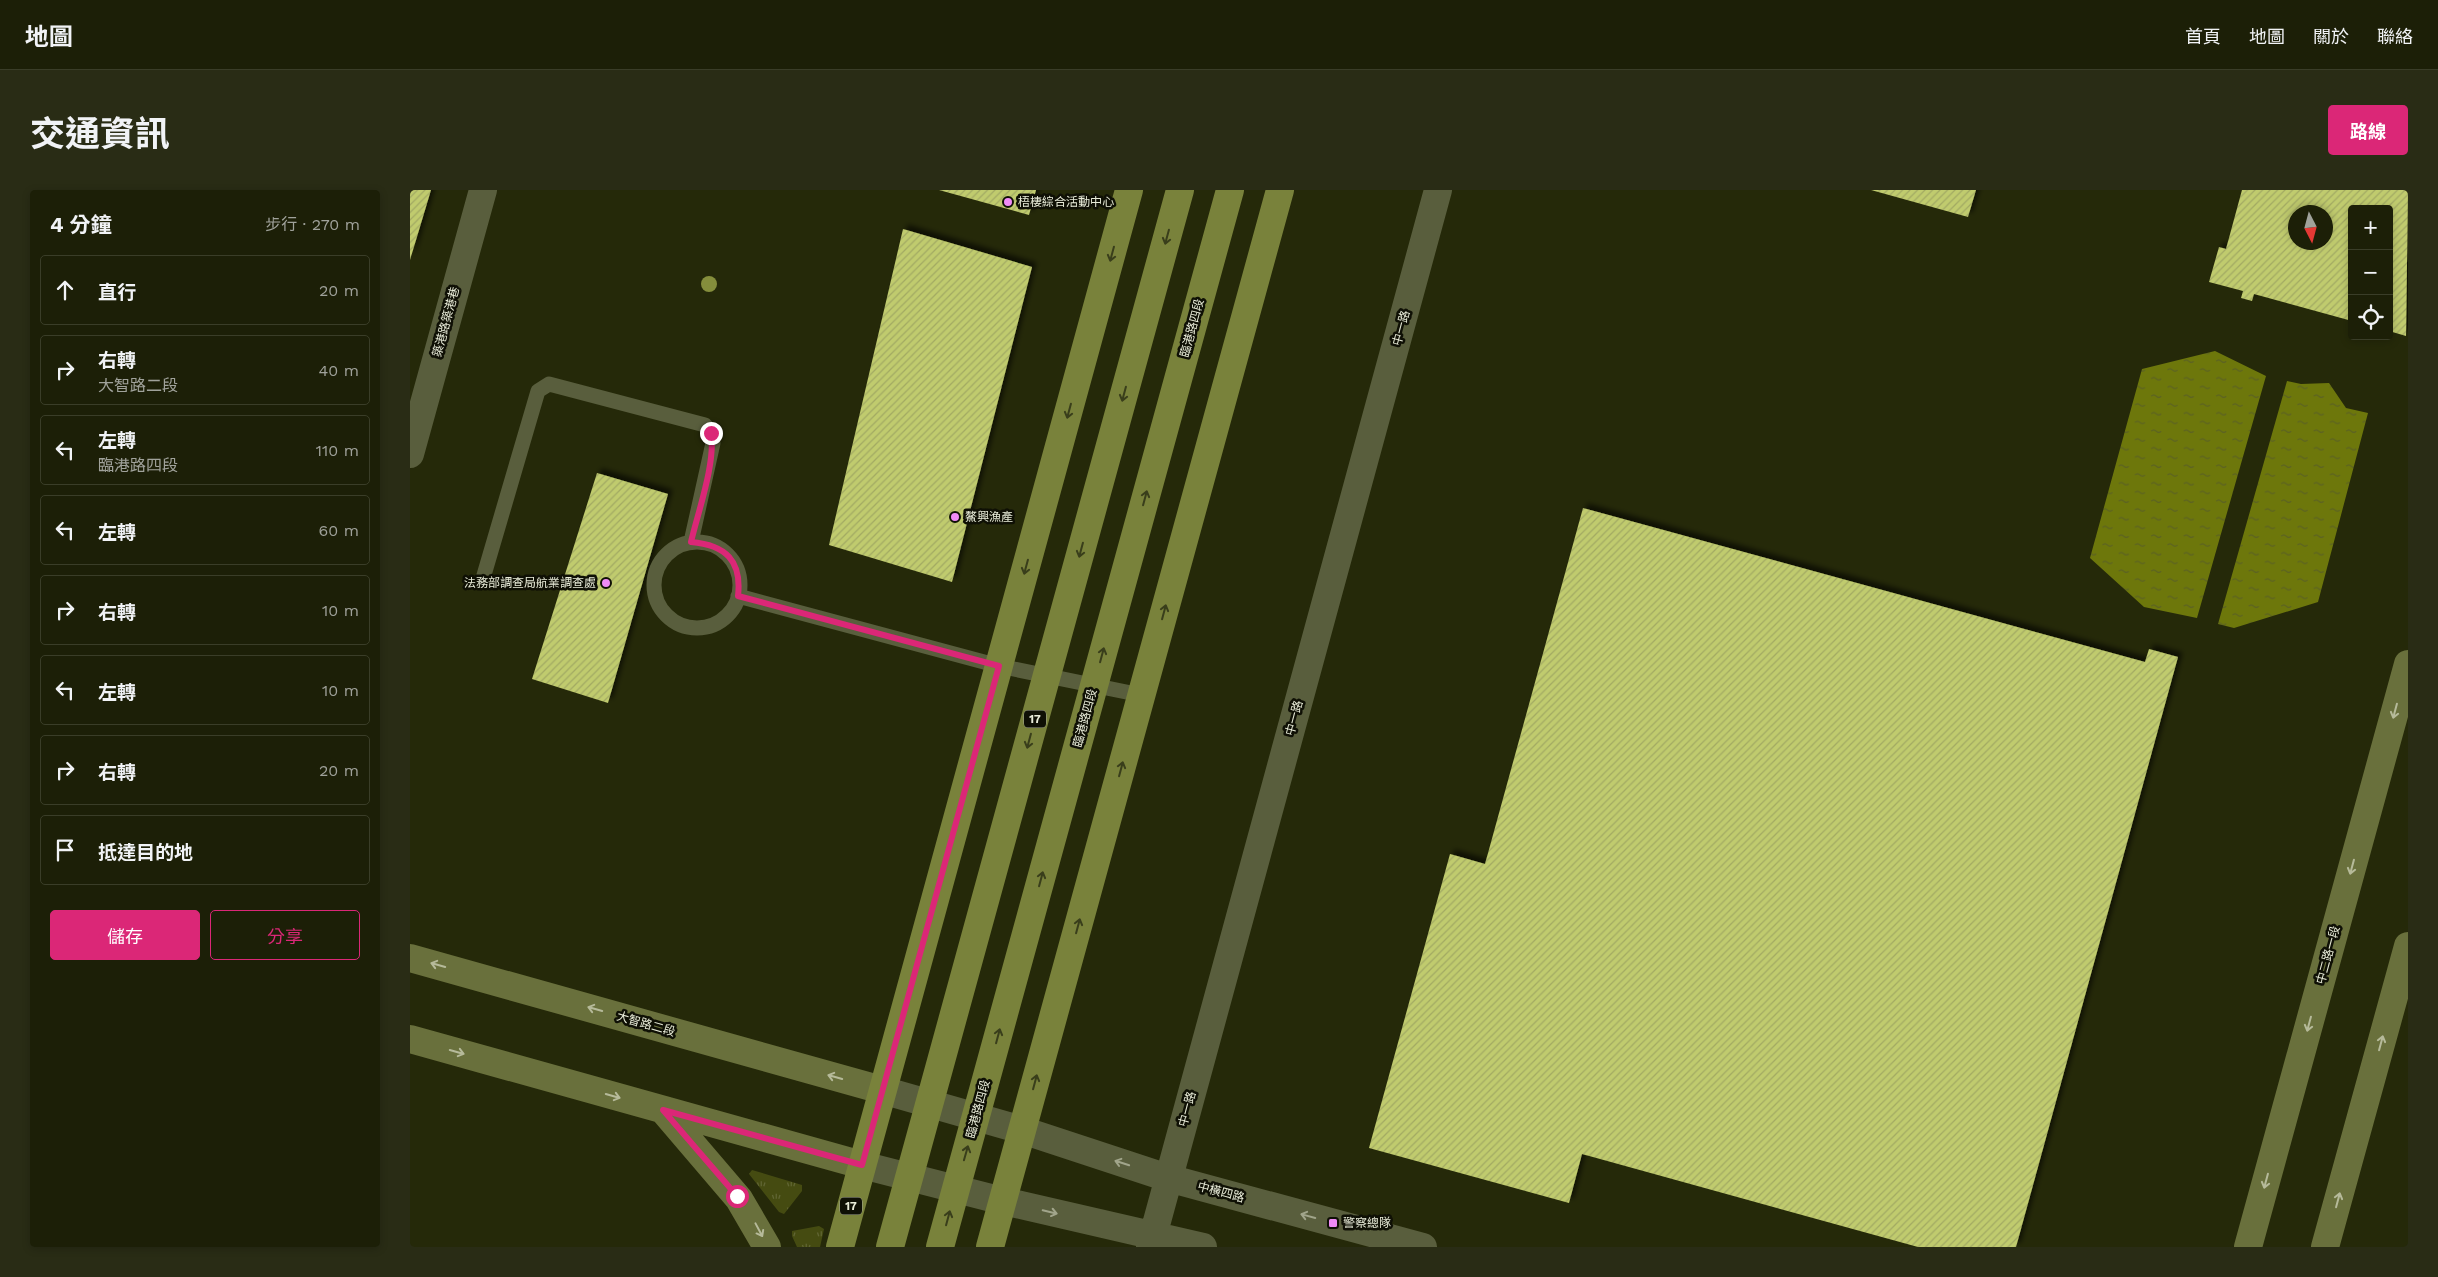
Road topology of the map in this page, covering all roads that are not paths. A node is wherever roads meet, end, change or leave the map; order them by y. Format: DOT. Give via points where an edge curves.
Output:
graph roads {
  1 [pos="483,190"];
  2 [pos="1129,190"];
  3 [pos="1180,190"];
  4 [pos="1230,190"];
  5 [pos="1280,190"];
  6 [pos="1438,190"];
  7 [pos="410,454"];
  8 [pos="691,542"];
  9 [pos="484,575"];
  10 [pos="738,596"];
  11 [pos="2408,664"];
  12 [pos="999,666"];
  13 [pos="1046,676"];
  14 [pos="1094,685"];
  15 [pos="1141,695"];
  16 [pos="2408,946"];
  17 [pos="410,958"];
  18 [pos="410,1039"];
  19 [pos="882,1090"];
  20 [pos="929,1103"];
  21 [pos="663,1110"];
  22 [pos="976,1116"];
  23 [pos="1022,1130"];
  24 [pos="862,1165"];
  25 [pos="909,1177"];
  26 [pos="1168,1178"];
  27 [pos="956,1189"];
  28 [pos="1003,1201"];
  29 [pos="1151,1240"];
  30 [pos="767,1247"];
  31 [pos="840,1247"];
  32 [pos="890,1247"];
  33 [pos="940,1247"];
  34 [pos="990,1247"];
  35 [pos="1203,1247"];
  36 [pos="1423,1247"];
  37 [pos="2248,1247"];
  38 [pos="2325,1247"];
  1 -- 7 [label="street, 築港路築港巷"];
  2 -- 12 [label="main road, 17, one-way"];
  3 -- 13 [label="main road, 17, one-way"];
  14 -- 4 [label="main road, 臨港路四段, one-way"];
  15 -- 5 [label="main road, one-way"];
  6 -- 26 [label="street, 中一路"];
  8 -- 9 [label="lane" via="713,443 705,425 550,384 538,391"];
  8 -- 10 [label="lane" via="708,544 723,551 735,564 740,580"];
  8 -- 10 [label="lane" via="675,547 662,558 655,574 654,590 659,607 670,619 685,626 702,628 718,623 731,612"];
  10 -- 12 [label="lane"];
  11 -- 37 [label="street, 中二路一段, one-way"];
  12 -- 13 [label="lane"];
  12 -- 19 [label="main road, 17"];
  13 -- 14 [label="lane"];
  13 -- 20 [label="main road, 17, one-way"];
  14 -- 15 [label="lane"];
  22 -- 14 [label="main road, 臨港路四段, one-way"];
  23 -- 15 [label="main road, one-way"];
  38 -- 16 [label="street, one-way"];
  19 -- 17 [label="street, 大智路二段, one-way"];
  18 -- 21 [label="street, one-way"];
  19 -- 20 [label="street, 中橫四路"];
  19 -- 24 [label="main road, 17"];
  20 -- 22 [label="street, 中橫四路"];
  20 -- 25 [label="main road, 17"];
  21 -- 24 [label="street"];
  21 -- 30 [label="street, one-way" via="739,1199"];
  22 -- 23 [label="street, 中橫四路"];
  27 -- 22 [label="main road, 臨港路四段, one-way"];
  26 -- 23 [label="street, 中橫四路, one-way"];
  23 -- 28 [label="main road"];
  24 -- 25 [label="street"];
  24 -- 31 [label="main road, 17"];
  25 -- 27 [label="street"];
  25 -- 32 [label="main road, 17"];
  26 -- 29 [label="street, 中一路"];
  36 -- 26 [label="street, 中橫四路, one-way"];
  27 -- 28 [label="street"];
  33 -- 27 [label="main road, 臨港路四段, one-way"];
  28 -- 29 [label="street, one-way"];
  28 -- 34 [label="main road"];
  29 -- 35 [label="street"];
}
